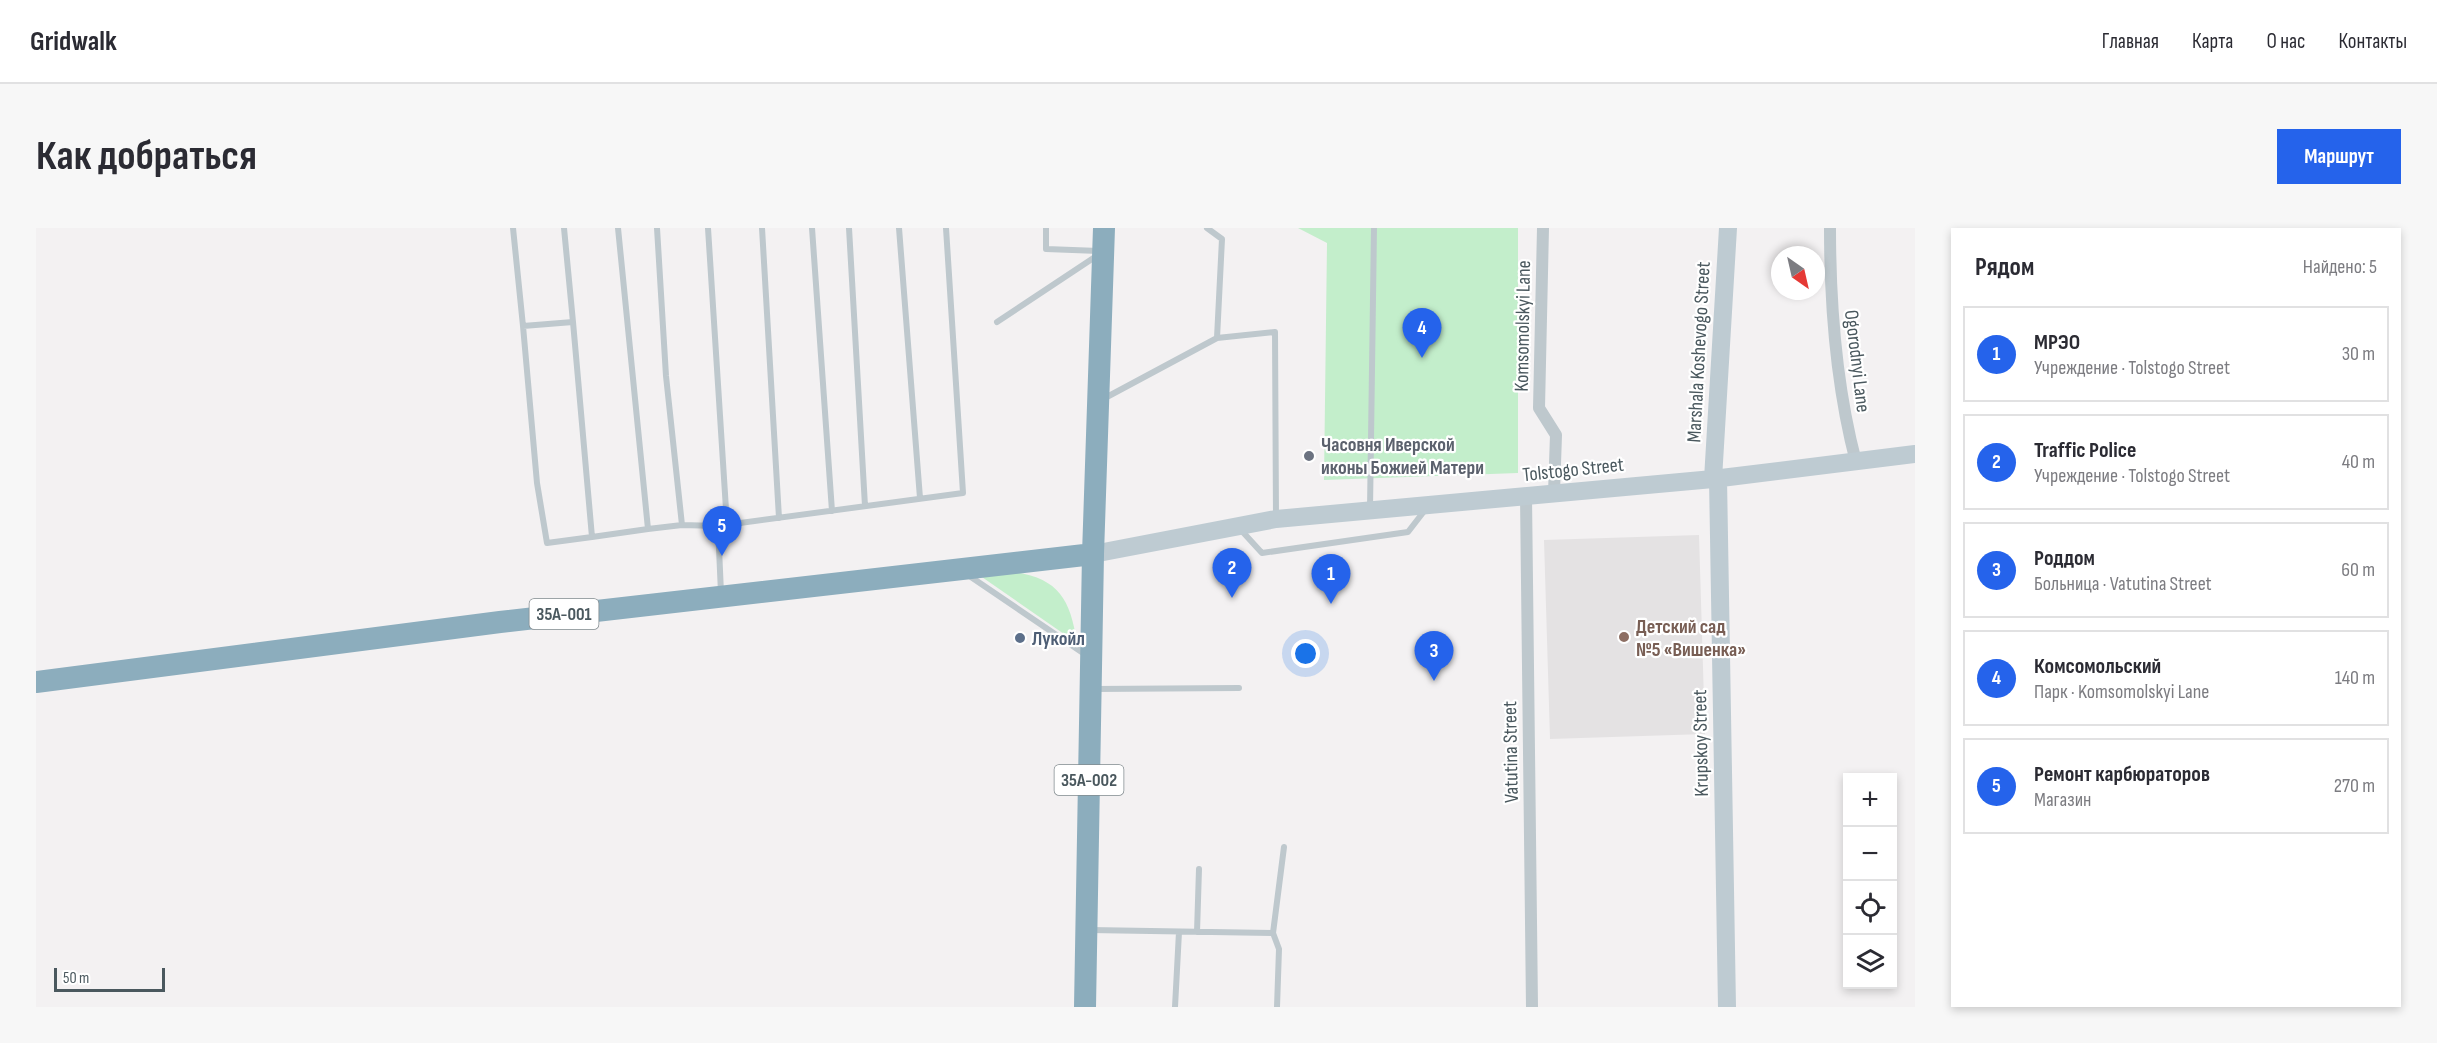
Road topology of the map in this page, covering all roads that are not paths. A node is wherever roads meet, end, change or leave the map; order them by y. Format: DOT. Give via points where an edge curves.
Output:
graph roads {
  1 [pos="513,228"];
  2 [pos="564,228"];
  3 [pos="618,228"];
  4 [pos="657,228"];
  5 [pos="708,228"];
  6 [pos="762,228"];
  7 [pos="812,228"];
  8 [pos="849,228"];
  9 [pos="899,228"];
  10 [pos="946,228"];
  11 [pos="1046,228"];
  12 [pos="1104,228"];
  13 [pos="1207,228"];
  14 [pos="1374,228"];
  15 [pos="1544,228"];
  16 [pos="1728,228"];
  17 [pos="1830,228"];
  18 [pos="1103,251"];
  19 [pos="573,322"];
  20 [pos="997,322"];
  21 [pos="523,326"];
  22 [pos="1217,338"];
  23 [pos="1098,402"];
  24 [pos="1915,454"];
  25 [pos="1856,462"];
  26 [pos="1716,479"];
  27 [pos="1554,492"];
  28 [pos="1526,496"];
  29 [pos="920,498"];
  30 [pos="1430,505"];
  31 [pos="865,506"];
  32 [pos="1370,510"];
  33 [pos="832,511"];
  34 [pos="779,518"];
  35 [pos="1276,519"];
  36 [pos="682,525"];
  37 [pos="727,525"];
  38 [pos="718,526"];
  39 [pos="1237,526"];
  40 [pos="648,529"];
  41 [pos="592,537"];
  42 [pos="1093,554"];
  43 [pos="960,570"];
  44 [pos="721,597"];
  45 [pos="1091,659"];
  46 [pos="36,682"];
  47 [pos="1239,688"];
  48 [pos="1091,689"];
  49 [pos="1284,847"];
  50 [pos="1199,869"];
  51 [pos="1086,930"];
  52 [pos="1179,932"];
  53 [pos="1197,932"];
  54 [pos="1273,933"];
  55 [pos="1085,1007"];
  56 [pos="1175,1007"];
  57 [pos="1277,1007"];
  58 [pos="1532,1007"];
  59 [pos="1727,1007"];
  1 -- 21 [label="lane"];
  2 -- 19 [label="lane"];
  3 -- 40 [label="lane"];
  4 -- 36 [label="lane" via="666,376"];
  5 -- 37 [label="lane"];
  6 -- 34 [label="lane"];
  7 -- 33 [label="lane"];
  8 -- 31 [label="lane"];
  9 -- 29 [label="lane"];
  10 -- 29 [label="lane" via="963,493"];
  11 -- 18 [label="lane" via="1046,249"];
  12 -- 18 [label="highway, 35А-002"];
  13 -- 22 [label="lane" via="1222,239"];
  14 -- 32 [label="lane"];
  15 -- 27 [label="street, Komsomolskyi Lane" via="1539,408 1556,435"];
  16 -- 26 [label="main road, Marshala Koshevogo Street"];
  17 -- 25 [label="street, Ogorodnyi Lane" via="1830,288 1843,404"];
  18 -- 20 [label="lane"];
  18 -- 23 [label="highway, 35А-002"];
  19 -- 21 [label="lane"];
  19 -- 41 [label="lane"];
  21 -- 41 [label="lane" via="537,483 547,543"];
  22 -- 23 [label="lane"];
  22 -- 35 [label="lane" via="1275,332"];
  23 -- 42 [label="highway, 35А-002"];
  24 -- 25 [label="main road, Tolstogo Street"];
  25 -- 26 [label="main road, Tolstogo Street"];
  26 -- 27 [label="main road, Tolstogo Street"];
  26 -- 59 [label="main road, Krupskoy Street"];
  27 -- 28 [label="main road, Tolstogo Street"];
  28 -- 30 [label="main road, Tolstogo Street"];
  28 -- 58 [label="street, Vatutina Street"];
  29 -- 31 [label="lane"];
  30 -- 32 [label="main road, Tolstogo Street"];
  30 -- 39 [label="lane" via="1408,532 1262,553"];
  31 -- 33 [label="lane"];
  32 -- 35 [label="main road, Tolstogo Street"];
  33 -- 34 [label="lane"];
  34 -- 37 [label="lane"];
  35 -- 39 [label="main road, Tolstogo Street"];
  36 -- 38 [label="lane"];
  36 -- 40 [label="lane"];
  37 -- 38 [label="lane"];
  38 -- 44 [label="lane"];
  39 -- 42 [label="main road, Tolstogo Street"];
  40 -- 41 [label="lane"];
  42 -- 43 [label="highway, 35А-001"];
  42 -- 45 [label="highway, 35А-002"];
  43 -- 44 [label="highway, 35А-001"];
  43 -- 45 [label="lane"];
  44 -- 46 [label="highway, 35А-001"];
  45 -- 48 [label="highway, 35А-002"];
  47 -- 48 [label="lane"];
  48 -- 51 [label="highway, 35А-002"];
  49 -- 54 [label="lane"];
  50 -- 53 [label="lane"];
  51 -- 52 [label="lane"];
  51 -- 55 [label="highway, 35А-002"];
  52 -- 53 [label="lane"];
  52 -- 56 [label="lane"];
  53 -- 54 [label="lane"];
  54 -- 57 [label="lane" via="1280,950"];
}
